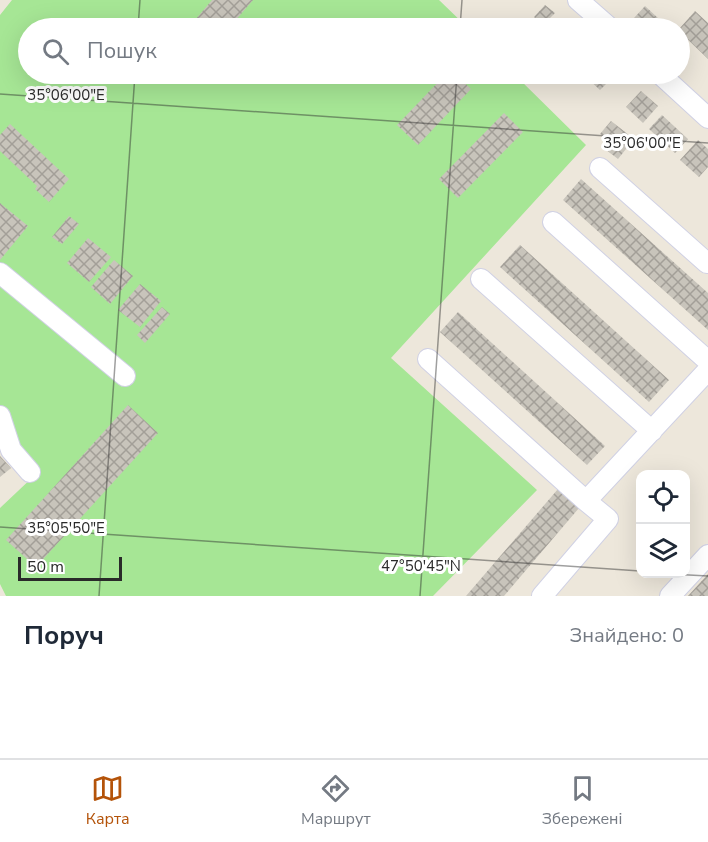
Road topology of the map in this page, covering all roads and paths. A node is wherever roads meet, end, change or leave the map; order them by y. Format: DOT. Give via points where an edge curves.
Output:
graph roads {
  1 [pos="578,0"];
  2 [pos="599,18"];
  3 [pos="671,84"];
  4 [pos="708,118"];
  5 [pos="600,168"];
  6 [pos="553,222"];
  7 [pos="708,263"];
  8 [pos="0,273"];
  9 [pos="481,279"];
  10 [pos="428,359"];
  11 [pos="708,361"];
  12 [pos="708,370"];
  13 [pos="125,376"];
  14 [pos="0,416"];
  15 [pos="652,431"];
  16 [pos="30,472"];
  17 [pos="586,501"];
  18 [pos="708,555"];
  19 [pos="542,596"];
  20 [pos="670,596"];
  1 -- 2 [label="street"];
  3 -- 4 [label="street"];
  5 -- 7 [label="street"];
  6 -- 11 [label="street"];
  8 -- 13 [label="street"];
  9 -- 15 [label="street"];
  10 -- 17 [label="street"];
  12 -- 15 [label="street"];
  14 -- 16 [label="street" via="11,450"];
  15 -- 17 [label="street"];
  17 -- 19 [label="street" via="608,519"];
  18 -- 20 [label="street"];
}
